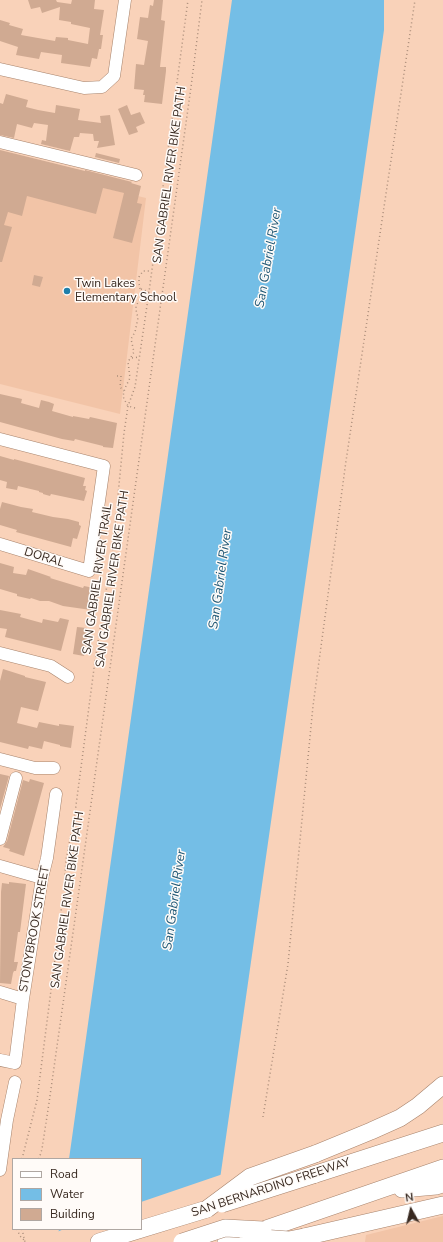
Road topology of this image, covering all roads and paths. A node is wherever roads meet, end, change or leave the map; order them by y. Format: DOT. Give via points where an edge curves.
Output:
graph roads {
  1 [pos="125,0"];
  2 [pos="188,0"];
  3 [pos="202,0"];
  4 [pos="415,0"];
  5 [pos="0,69"];
  6 [pos="0,142"];
  7 [pos="136,175"];
  8 [pos="152,271"];
  9 [pos="141,289"];
  10 [pos="149,292"];
  11 [pos="139,357"];
  12 [pos="132,358"];
  13 [pos="117,376"];
  14 [pos="130,378"];
  15 [pos="136,379"];
  16 [pos="124,392"];
  17 [pos="128,406"];
  18 [pos="135,408"];
  19 [pos="0,439"];
  20 [pos="0,544"];
  21 [pos="0,653"];
  22 [pos="68,677"];
  23 [pos="0,759"];
  24 [pos="54,768"];
  25 [pos="16,778"];
  26 [pos="56,794"];
  27 [pos="0,839"];
  28 [pos="0,868"];
  29 [pos="42,878"];
  30 [pos="0,992"];
  31 [pos="23,999"];
  32 [pos="0,1060"];
  33 [pos="15,1082"];
  34 [pos="443,1085"];
  35 [pos="263,1117"];
  36 [pos="4,1120"];
  37 [pos="443,1133"];
  38 [pos="22,1158"];
  39 [pos="39,1158"];
  40 [pos="443,1168"];
  41 [pos="0,1170"];
  42 [pos="443,1184"];
  43 [pos="378,1190"];
  44 [pos="443,1205"];
  45 [pos="207,1209"];
  46 [pos="142,1229"];
  47 [pos="17,1230"];
  48 [pos="22,1230"];
  49 [pos="138,1230"];
  50 [pos="263,1230"];
  51 [pos="242,1236"];
  52 [pos="24,1241"];
  53 [pos="99,1242"];
  54 [pos="182,1242"];
  55 [pos="226,1242"];
  1 -- 5 [label="street" via="114,76 102,87 84,88"];
  2 -- 8 [label="path, SAN GABRIEL RIVER TRAIL"];
  3 -- 39 [label="path, SAN GABRIEL RIVER BIKE PATH" via="80,883"];
  4 -- 35 [label="path" via="346,461 313,706 288,964"];
  6 -- 7 [label="street"];
  8 -- 9 [label="path" via="145,270 141,273"];
  8 -- 10 [label="path, SAN GABRIEL RIVER TRAIL"];
  9 -- 10 [label="path"];
  9 -- 12 [label="path" via="136,306 138,318 131,338 134,349"];
  10 -- 11 [label="path, SAN GABRIEL RIVER TRAIL"];
  11 -- 12 [label="path"];
  11 -- 15 [label="path, SAN GABRIEL RIVER TRAIL"];
  12 -- 14 [label="path" via="128,365"];
  13 -- 16 [label="path" via="120,376 120,387"];
  14 -- 15 [label="path"];
  14 -- 16 [label="path"];
  15 -- 17 [label="path, SAN GABRIEL RIVER TRAIL" via="134,394"];
  16 -- 17 [label="path"];
  17 -- 18 [label="path"];
  17 -- 38 [label="path, SAN GABRIEL RIVER TRAIL" via="113,547 66,860 37,1100"];
  19 -- 20 [label="street, DORAL" via="104,466 88,571"];
  21 -- 22 [label="street" via="51,666"];
  23 -- 24 [label="street" via="35,768"];
  25 -- 27 [label="street"];
  26 -- 29 [label="street, STONYBROOK STREET"];
  28 -- 29 [label="street"];
  29 -- 31 [label="street, STONYBROOK STREET"];
  30 -- 31 [label="street"];
  31 -- 32 [label="street, STONYBROOK STREET" via="14,1063"];
  33 -- 36 [label="street"];
  34 -- 45 [label="highway, bridge" via="400,1118 250,1178"];
  36 -- 41 [label="street"];
  37 -- 45 [label="highway, SAN BERNARDINO FREEWAY, bridge"];
  40 -- 43 [label="highway"];
  42 -- 43 [label="highway"];
  43 -- 50 [label="highway"];
  44 -- 51 [label="highway, bridge" via="289,1240"];
  45 -- 46 [label="highway, SAN BERNARDINO FREEWAY"];
  47 -- 52 [label="path"];
  48 -- 52 [label="path"];
  49 -- 53 [label="highway, SAN BERNARDINO FREEWAY"];
  50 -- 51 [label="highway, bridge"];
  50 -- 54 [label="highway, bridge" via="225,1228"];
  51 -- 55 [label="highway"];
}
